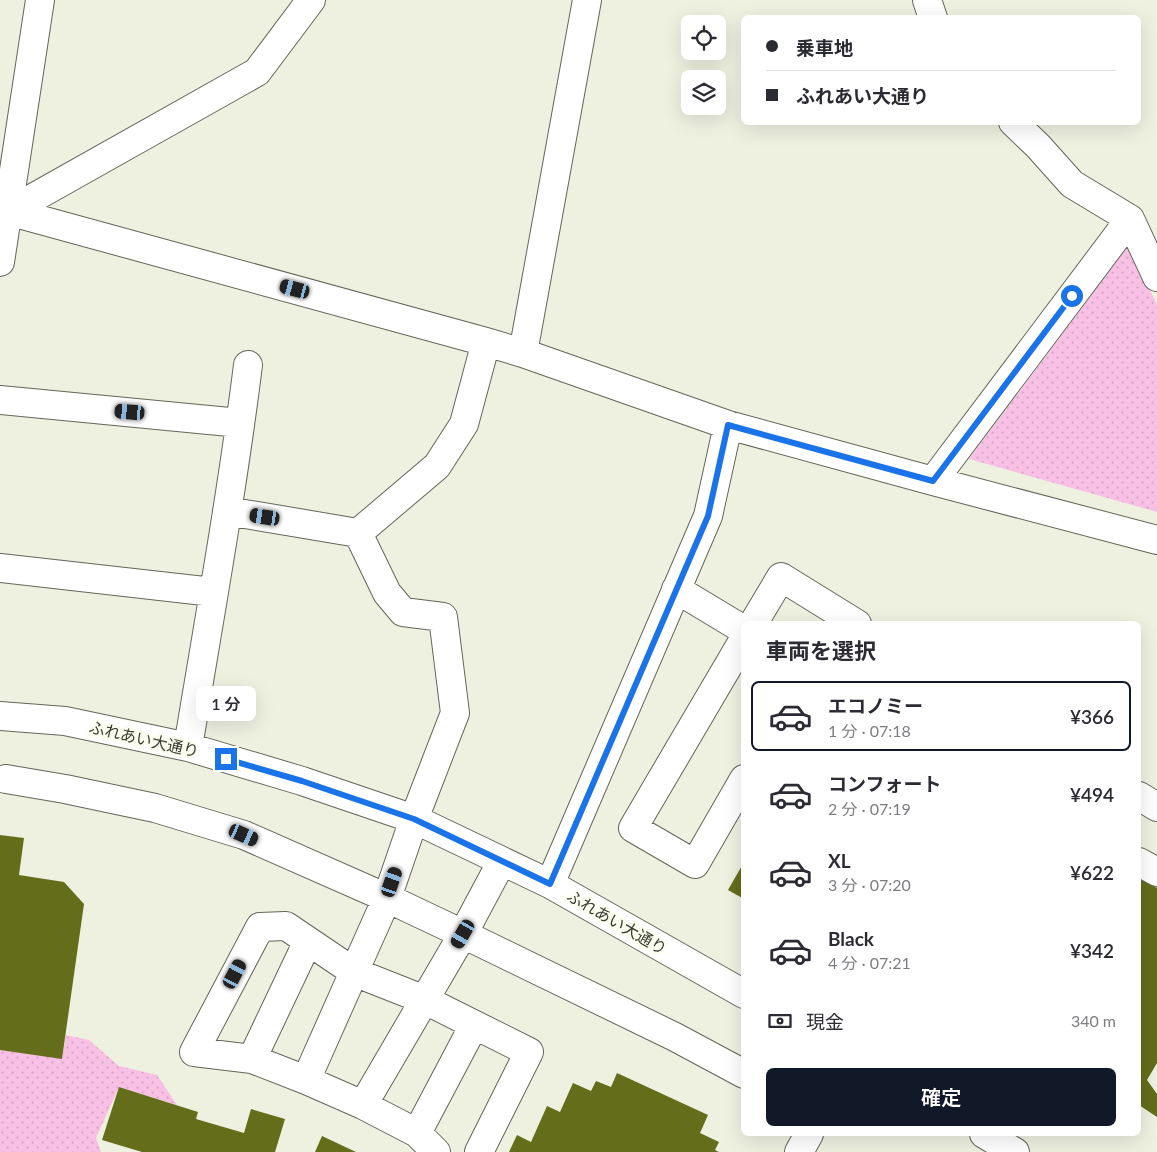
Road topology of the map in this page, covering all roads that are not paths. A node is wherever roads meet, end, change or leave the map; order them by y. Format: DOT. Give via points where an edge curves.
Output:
graph roads {
  1 [pos="40,0"];
  2 [pos="311,0"];
  3 [pos="587,0"];
  4 [pos="926,0"];
  5 [pos="932,15"];
  6 [pos="1016,125"];
  7 [pos="4,214"];
  8 [pos="1130,218"];
  9 [pos="0,262"];
  10 [pos="1157,277"];
  11 [pos="486,342"];
  12 [pos="523,353"];
  13 [pos="248,365"];
  14 [pos="0,400"];
  15 [pos="240,423"];
  16 [pos="728,425"];
  17 [pos="933,481"];
  18 [pos="227,511"];
  19 [pos="358,533"];
  20 [pos="1157,540"];
  21 [pos="0,568"];
  22 [pos="676,589"];
  23 [pos="213,592"];
  24 [pos="755,621"];
  25 [pos="852,621"];
  26 [pos="741,628"];
  27 [pos="741,644"];
  28 [pos="0,716"];
  29 [pos="188,747"];
  30 [pos="6,779"];
  31 [pos="741,784"];
  32 [pos="1141,797"];
  33 [pos="1157,807"];
  34 [pos="414,819"];
  35 [pos="502,861"];
  36 [pos="1141,863"];
  37 [pos="1157,872"];
  38 [pos="550,884"];
  39 [pos="387,898"];
  40 [pos="463,934"];
  41 [pos="308,941"];
  42 [pos="354,972"];
  43 [pos="741,992"];
  44 [pos="424,1000"];
  45 [pos="474,1025"];
  46 [pos="252,1059"];
  47 [pos="741,1072"];
  48 [pos="306,1080"];
  49 [pos="363,1105"];
  50 [pos="808,1136"];
  51 [pos="987,1136"];
  52 [pos="426,1142"];
  53 [pos="479,1152"];
  54 [pos="799,1152"];
  55 [pos="1015,1152"];
  1 -- 7 [label="street"];
  2 -- 7 [label="street" via="257,72"];
  3 -- 12 [label="street"];
  4 -- 5 [label="street"];
  6 -- 8 [label="street" via="1072,184"];
  7 -- 9 [label="street"];
  7 -- 11 [label="street"];
  8 -- 10 [label="street"];
  8 -- 17 [label="street"];
  11 -- 12 [label="street"];
  11 -- 19 [label="street" via="464,424 437,466"];
  12 -- 16 [label="street"];
  13 -- 15 [label="street"];
  14 -- 15 [label="street"];
  15 -- 18 [label="street"];
  16 -- 17 [label="street"];
  16 -- 22 [label="street" via="708,516"];
  17 -- 20 [label="street"];
  18 -- 19 [label="street"];
  18 -- 23 [label="street"];
  19 -- 34 [label="street" via="387,593 403,612 443,617 455,713"];
  21 -- 23 [label="street"];
  22 -- 26 [label="street"];
  22 -- 38 [label="street"];
  23 -- 29 [label="street"];
  24 -- 25 [label="street" via="781,577"];
  27 -- 31 [label="street" via="634,828 695,864"];
  28 -- 29 [label="street, ふれあい大通り" via="65,721"];
  29 -- 34 [label="street, ふれあい大通り"];
  30 -- 39 [label="street" via="155,808 244,835"];
  32 -- 33 [label="street"];
  34 -- 35 [label="street, ふれあい大通り"];
  34 -- 39 [label="street"];
  35 -- 38 [label="street, ふれあい大通り"];
  35 -- 40 [label="street"];
  36 -- 37 [label="street"];
  38 -- 43 [label="street, ふれあい大通り"];
  39 -- 40 [label="street"];
  39 -- 42 [label="street"];
  40 -- 44 [label="street"];
  40 -- 47 [label="street"];
  41 -- 42 [label="street"];
  41 -- 46 [label="street"];
  41 -- 46 [label="street" via="286,926 260,926 194,1052"];
  42 -- 44 [label="street"];
  42 -- 48 [label="street"];
  44 -- 45 [label="street"];
  44 -- 49 [label="street"];
  45 -- 52 [label="street"];
  45 -- 53 [label="street" via="529,1052"];
  46 -- 48 [label="street"];
  48 -- 49 [label="street"];
  49 -- 52 [label="street"];
  50 -- 54 [label="street"];
  51 -- 55 [label="street"];
}
